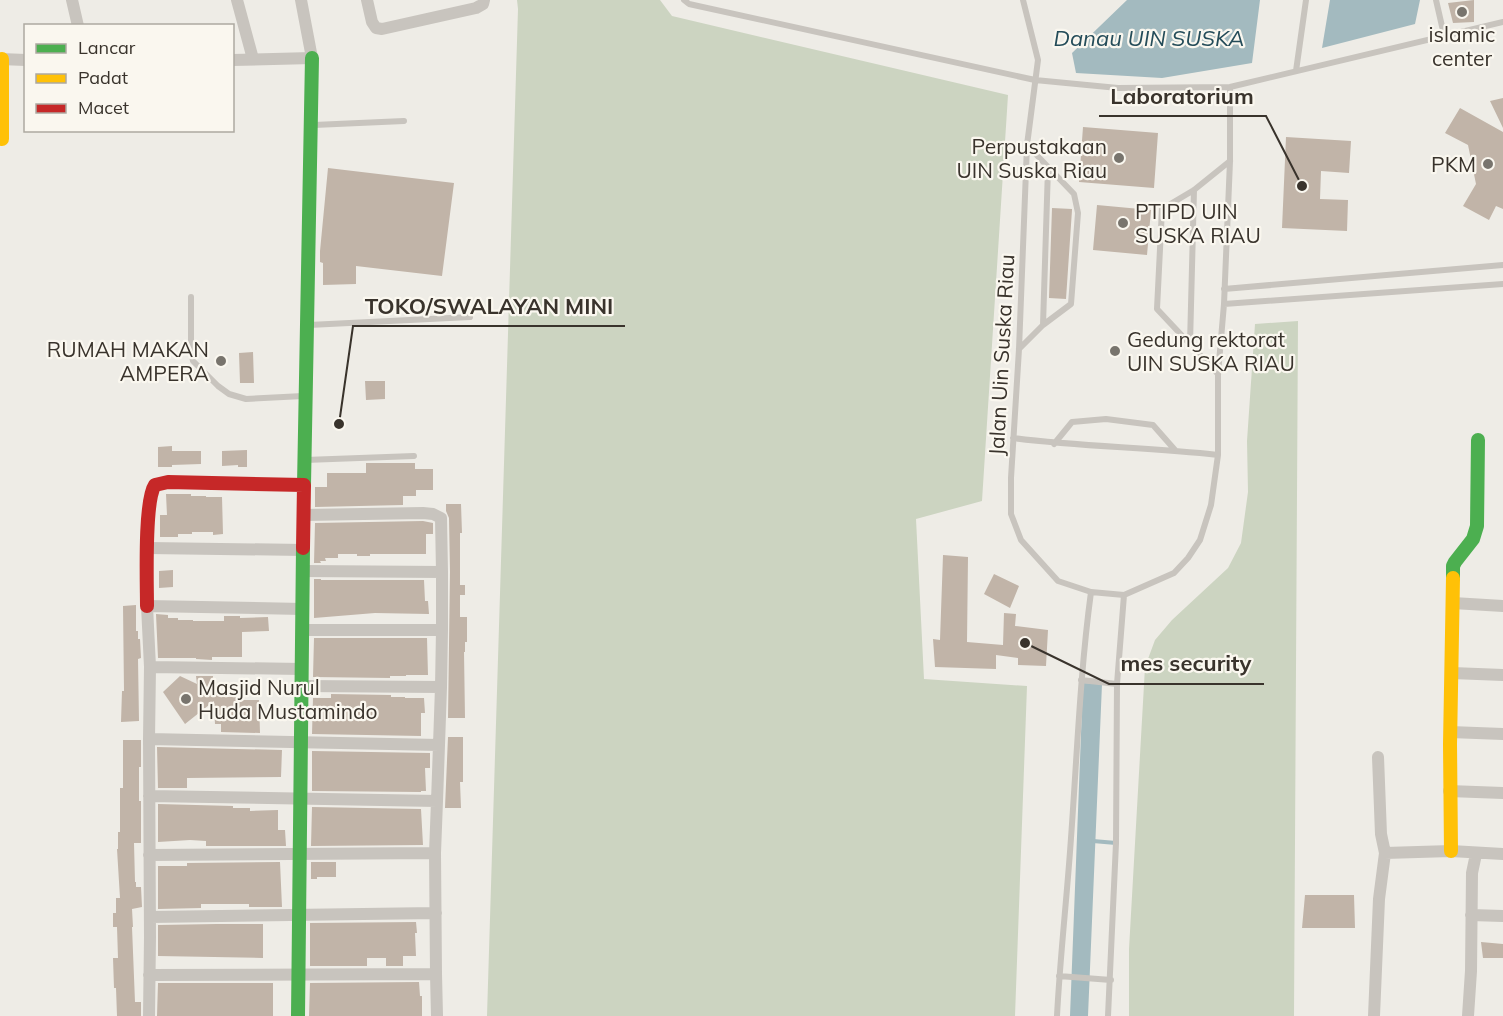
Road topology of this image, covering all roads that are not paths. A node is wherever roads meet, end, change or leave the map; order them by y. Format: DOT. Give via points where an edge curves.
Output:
graph roads {
  1 [pos="72,0"];
  2 [pos="224,0"];
  3 [pos="237,0"];
  4 [pos="301,0"];
  5 [pos="368,0"];
  6 [pos="484,0"];
  7 [pos="684,0"];
  8 [pos="1023,0"];
  9 [pos="1305,0"];
  10 [pos="1436,0"];
  11 [pos="1503,22"];
  12 [pos="78,24"];
  13 [pos="1444,35"];
  14 [pos="312,58"];
  15 [pos="1,59"];
  16 [pos="253,59"];
  17 [pos="24,60"];
  18 [pos="234,60"];
  19 [pos="1296,71"];
  20 [pos="1035,80"];
  21 [pos="1230,87"];
  22 [pos="404,121"];
  23 [pos="311,125"];
  24 [pos="2,139"];
  25 [pos="1027,145"];
  26 [pos="1230,161"];
  27 [pos="1047,168"];
  28 [pos="1194,190"];
  29 [pos="1503,265"];
  30 [pos="1503,284"];
  31 [pos="1224,289"];
  32 [pos="191,297"];
  33 [pos="1224,304"];
  34 [pos="470,316"];
  35 [pos="308,325"];
  36 [pos="1043,326"];
  37 [pos="1191,344"];
  38 [pos="1019,349"];
  39 [pos="1218,374"];
  40 [pos="306,396"];
  41 [pos="1013,438"];
  42 [pos="1478,440"];
  43 [pos="1054,444"];
  44 [pos="1175,450"];
  45 [pos="1218,455"];
  46 [pos="414,456"];
  47 [pos="305,460"];
  48 [pos="304,485"];
  49 [pos="304,515"];
  50 [pos="148,548"];
  51 [pos="304,550"];
  52 [pos="303,572"];
  53 [pos="442,572"];
  54 [pos="1090,592"];
  55 [pos="1124,595"];
  56 [pos="1453,603"];
  57 [pos="147,606"];
  58 [pos="1503,606"];
  59 [pos="303,609"];
  60 [pos="303,630"];
  61 [pos="442,630"];
  62 [pos="150,667"];
  63 [pos="302,669"];
  64 [pos="1452,673"];
  65 [pos="1503,675"];
  66 [pos="1084,681"];
  67 [pos="1114,683"];
  68 [pos="302,686"];
  69 [pos="441,687"];
  70 [pos="1449,732"];
  71 [pos="1503,734"];
  72 [pos="149,739"];
  73 [pos="302,741"];
  74 [pos="440,745"];
  75 [pos="1378,757"];
  76 [pos="1449,791"];
  77 [pos="1503,793"];
  78 [pos="150,796"];
  79 [pos="301,800"];
  80 [pos="437,801"];
  81 [pos="1451,851"];
  82 [pos="435,853"];
  83 [pos="300,854"];
  84 [pos="1385,854"];
  85 [pos="1476,854"];
  86 [pos="1503,854"];
  87 [pos="149,855"];
  88 [pos="436,913"];
  89 [pos="300,914"];
  90 [pos="1471,915"];
  91 [pos="1503,916"];
  92 [pos="150,917"];
  93 [pos="436,974"];
  94 [pos="149,975"];
  95 [pos="299,975"];
  96 [pos="1059,976"];
  97 [pos="1111,980"];
  98 [pos="149,1016"];
  99 [pos="298,1016"];
  100 [pos="436,1016"];
  101 [pos="1057,1016"];
  102 [pos="1108,1016"];
  103 [pos="1374,1016"];
  104 [pos="1468,1016"];
  1 -- 12 [label="street"];
  2 -- 3 [label="street"];
  3 -- 16 [label="street"];
  4 -- 14 [label="street"];
  5 -- 6 [label="street" via="372,22 382,29 476,8"];
  7 -- 20 [label="lane"];
  8 -- 20 [label="lane, Jalan Uin Suska Riau" via="1038,60"];
  9 -- 19 [label="lane"];
  10 -- 13 [label="lane"];
  11 -- 13 [label="lane"];
  13 -- 19 [label="lane"];
  14 -- 16 [label="street"];
  14 -- 23 [label="street"];
  15 -- 17 [label="street"];
  15 -- 24 [label="street"];
  16 -- 18 [label="street"];
  19 -- 21 [label="lane"];
  20 -- 21 [label="lane" via="1118,88"];
  20 -- 25 [label="lane, Jalan Uin Suska Riau"];
  21 -- 26 [label="lane, Jalan Uin Suska Riau"];
  22 -- 23 [label="lane"];
  23 -- 35 [label="street"];
  25 -- 27 [label="lane"];
  25 -- 38 [label="lane, Jalan Uin Suska Riau"];
  26 -- 28 [label="lane"];
  26 -- 31 [label="lane, Jalan Uin Suska Riau"];
  27 -- 36 [label="lane"];
  27 -- 36 [label="lane" via="1074,194 1078,213 1071,304"];
  28 -- 37 [label="lane"];
  28 -- 37 [label="lane" via="1162,209 1157,309"];
  29 -- 31 [label="lane"];
  30 -- 33 [label="lane"];
  31 -- 33 [label="lane, Jalan Uin Suska Riau"];
  32 -- 40 [label="lane" via="193,361 218,386 246,399"];
  33 -- 39 [label="lane, Jalan Uin Suska Riau"];
  34 -- 35 [label="lane"];
  35 -- 40 [label="street"];
  36 -- 38 [label="lane"];
  37 -- 39 [label="lane"];
  38 -- 41 [label="lane, Jalan Uin Suska Riau"];
  39 -- 45 [label="lane, Jalan Uin Suska Riau"];
  40 -- 47 [label="street"];
  41 -- 43 [label="lane"];
  41 -- 54 [label="lane, Jalan Uin Suska Riau" via="1011,514 1021,540 1058,581"];
  42 -- 56 [label="street" via="1477,526 1472,543 1453,566"];
  43 -- 44 [label="lane"];
  43 -- 44 [label="lane" via="1072,422 1106,419 1153,425"];
  44 -- 45 [label="lane"];
  45 -- 55 [label="lane, Jalan Uin Suska Riau" via="1211,505 1200,540 1188,558 1174,573"];
  46 -- 47 [label="lane"];
  47 -- 48 [label="street"];
  48 -- 49 [label="street"];
  48 -- 50 [label="street" via="155,485 151,491"];
  49 -- 51 [label="street"];
  49 -- 53 [label="street" via="433,514 441,518"];
  50 -- 51 [label="street"];
  50 -- 57 [label="street"];
  51 -- 52 [label="street"];
  52 -- 53 [label="street"];
  52 -- 59 [label="street"];
  53 -- 61 [label="street"];
  54 -- 55 [label="lane, Jalan Uin Suska Riau"];
  54 -- 66 [label="lane"];
  55 -- 67 [label="lane"];
  56 -- 58 [label="street"];
  56 -- 64 [label="street"];
  57 -- 59 [label="street"];
  57 -- 62 [label="street"];
  59 -- 60 [label="street"];
  60 -- 61 [label="street"];
  60 -- 63 [label="street"];
  61 -- 69 [label="street"];
  62 -- 63 [label="street"];
  62 -- 72 [label="street"];
  63 -- 68 [label="street"];
  64 -- 65 [label="street"];
  64 -- 70 [label="street"];
  66 -- 67 [label="lane"];
  66 -- 96 [label="lane"];
  67 -- 97 [label="lane" via="1116,843"];
  68 -- 69 [label="street"];
  68 -- 73 [label="street"];
  69 -- 74 [label="street"];
  70 -- 71 [label="street"];
  70 -- 76 [label="street"];
  72 -- 73 [label="street"];
  72 -- 78 [label="street"];
  73 -- 74 [label="street"];
  73 -- 79 [label="street"];
  74 -- 80 [label="street"];
  75 -- 84 [label="street"];
  76 -- 77 [label="street"];
  76 -- 81 [label="street"];
  78 -- 79 [label="street"];
  78 -- 87 [label="street"];
  79 -- 80 [label="street"];
  79 -- 83 [label="street"];
  80 -- 82 [label="street"];
  81 -- 84 [label="street"];
  81 -- 85 [label="street"];
  82 -- 83 [label="street"];
  82 -- 88 [label="street"];
  83 -- 87 [label="street"];
  83 -- 89 [label="street"];
  84 -- 103 [label="street"];
  85 -- 86 [label="street"];
  85 -- 90 [label="street"];
  87 -- 92 [label="street"];
  88 -- 89 [label="street"];
  88 -- 93 [label="street"];
  89 -- 92 [label="street"];
  89 -- 95 [label="street"];
  90 -- 91 [label="street"];
  90 -- 104 [label="street"];
  92 -- 94 [label="street"];
  93 -- 95 [label="street"];
  93 -- 100 [label="street"];
  94 -- 95 [label="street"];
  94 -- 98 [label="street"];
  95 -- 99 [label="street"];
  96 -- 97 [label="lane"];
  96 -- 101 [label="lane"];
  97 -- 102 [label="lane"];
}
